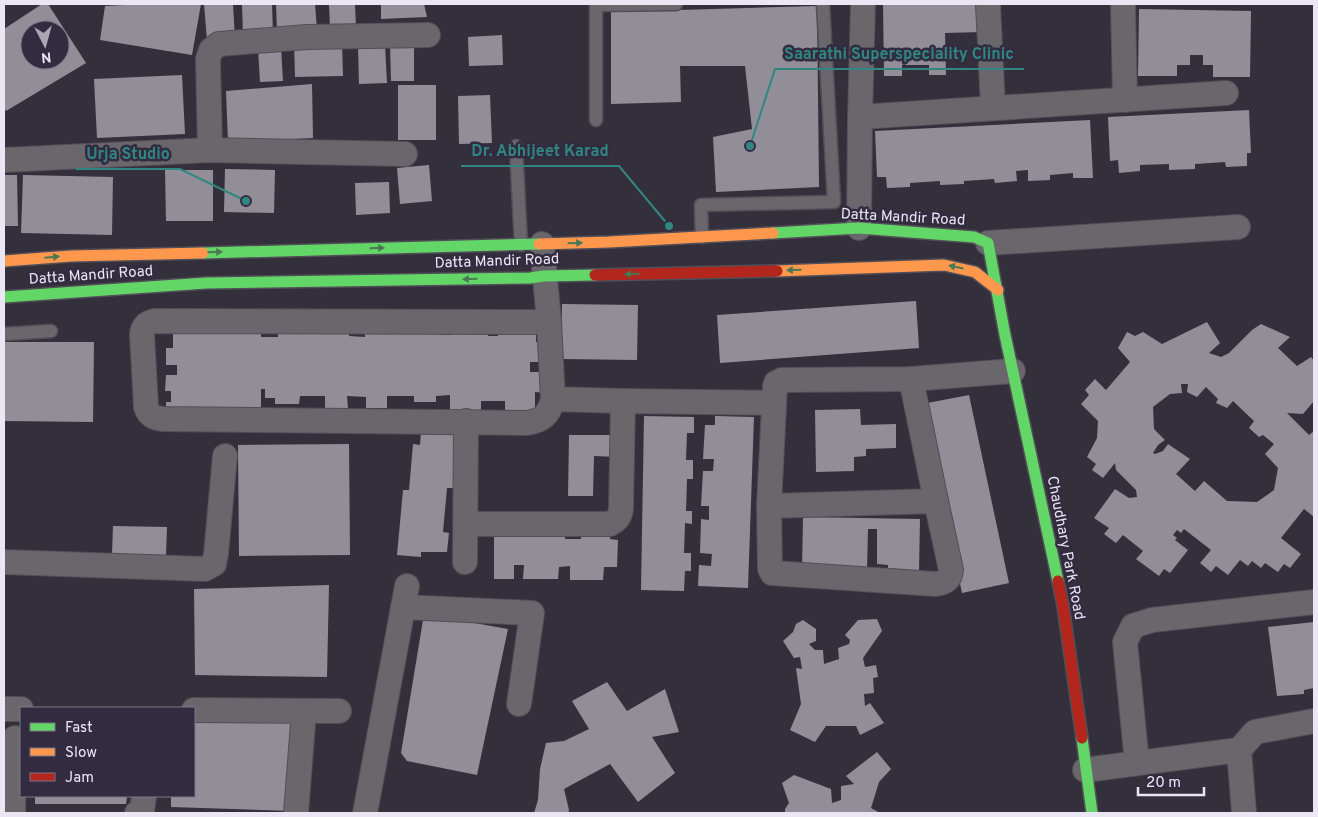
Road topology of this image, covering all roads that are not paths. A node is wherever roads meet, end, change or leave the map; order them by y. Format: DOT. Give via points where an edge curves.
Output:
graph roads {
  1 [pos="676,4"];
  2 [pos="823,4"];
  3 [pos="863,4"];
  4 [pos="988,4"];
  5 [pos="1123,4"];
  6 [pos="428,35"];
  7 [pos="1226,93"];
  8 [pos="1125,100"];
  9 [pos="993,108"];
  10 [pos="860,117"];
  11 [pos="596,120"];
  12 [pos="516,146"];
  13 [pos="210,150"];
  14 [pos="405,154"];
  15 [pos="4,160"];
  16 [pos="1238,227"];
  17 [pos="859,228"];
  18 [pos="702,237"];
  19 [pos="988,243"];
  20 [pos="531,244"];
  21 [pos="4,261"];
  22 [pos="544,276"];
  23 [pos="998,290"];
  24 [pos="4,297"];
  25 [pos="549,322"];
  26 [pos="51,331"];
  27 [pos="4,334"];
  28 [pos="1013,371"];
  29 [pos="912,379"];
  30 [pos="553,399"];
  31 [pos="623,401"];
  32 [pos="774,403"];
  33 [pos="466,422"];
  34 [pos="225,456"];
  35 [pos="936,501"];
  36 [pos="769,506"];
  37 [pos="466,524"];
  38 [pos="4,562"];
  39 [pos="465,562"];
  40 [pos="1314,602"];
  41 [pos="519,704"];
  42 [pos="4,709"];
  43 [pos="20,709"];
  44 [pos="195,710"];
  45 [pos="304,711"];
  46 [pos="339,711"];
  47 [pos="1314,721"];
  48 [pos="13,738"];
  49 [pos="1239,750"];
  50 [pos="1137,763"];
  51 [pos="1085,770"];
  52 [pos="144,797"];
  53 [pos="159,797"];
  54 [pos="13,813"];
  55 [pos="137,813"];
  56 [pos="161,813"];
  57 [pos="296,813"];
  58 [pos="365,813"];
  59 [pos="1092,813"];
  60 [pos="1244,813"];
  1 -- 11 [label="lane" via="596,5"];
  2 -- 18 [label="lane" via="834,202 701,205"];
  3 -- 10 [label="street"];
  4 -- 9 [label="street"];
  5 -- 8 [label="street"];
  6 -- 13 [label="street" via="307,37 219,44 211,50 208,59"];
  7 -- 8 [label="street"];
  8 -- 9 [label="street"];
  9 -- 10 [label="street"];
  10 -- 17 [label="street"];
  12 -- 20 [label="lane"];
  13 -- 14 [label="street"];
  13 -- 15 [label="street"];
  16 -- 19 [label="street"];
  17 -- 18 [label="street, Datta Mandir Road"];
  17 -- 19 [label="street, Datta Mandir Road" via="974,237"];
  20 -- 18 [label="street, Datta Mandir Road, one-way"];
  19 -- 23 [label="street"];
  21 -- 20 [label="street, Datta Mandir Road, one-way" via="71,256"];
  20 -- 22 [label="street"];
  23 -- 22 [label="street, Datta Mandir Road, one-way" via="975,272 944,265"];
  22 -- 24 [label="street, Datta Mandir Road, one-way" via="206,283"];
  22 -- 25 [label="street"];
  23 -- 28 [label="street, Chaudhary Park Road"];
  25 -- 30 [label="street"];
  25 -- 33 [label="street" via="154,321 143,327 146,407 148,414 155,418"];
  26 -- 27 [label="lane"];
  28 -- 29 [label="street"];
  28 -- 51 [label="street, Chaudhary Park Road" via="1063,606"];
  29 -- 32 [label="street" via="782,380 776,383"];
  29 -- 35 [label="street"];
  30 -- 31 [label="street"];
  30 -- 33 [label="street" via="551,410 536,422"];
  31 -- 32 [label="street"];
  31 -- 37 [label="street" via="621,509 616,520 610,524"];
  32 -- 36 [label="street"];
  33 -- 37 [label="street"];
  34 -- 38 [label="street" via="216,554 214,564 205,569"];
  35 -- 36 [label="street"];
  35 -- 36 [label="street" via="950,575 946,582 935,584 772,573"];
  37 -- 39 [label="street"];
  40 -- 50 [label="street" via="1152,620 1133,626 1125,642"];
  41 -- 58 [label="street" via="532,613 405,596"];
  42 -- 43 [label="street"];
  44 -- 45 [label="street"];
  45 -- 46 [label="street"];
  45 -- 57 [label="street"];
  47 -- 49 [label="street" via="1255,732"];
  48 -- 54 [label="street"];
  49 -- 50 [label="street"];
  49 -- 60 [label="street"];
  50 -- 51 [label="street"];
  51 -- 59 [label="street, Chaudhary Park Road"];
  52 -- 55 [label="street" via="144,809"];
  53 -- 56 [label="street" via="158,813"];
}
